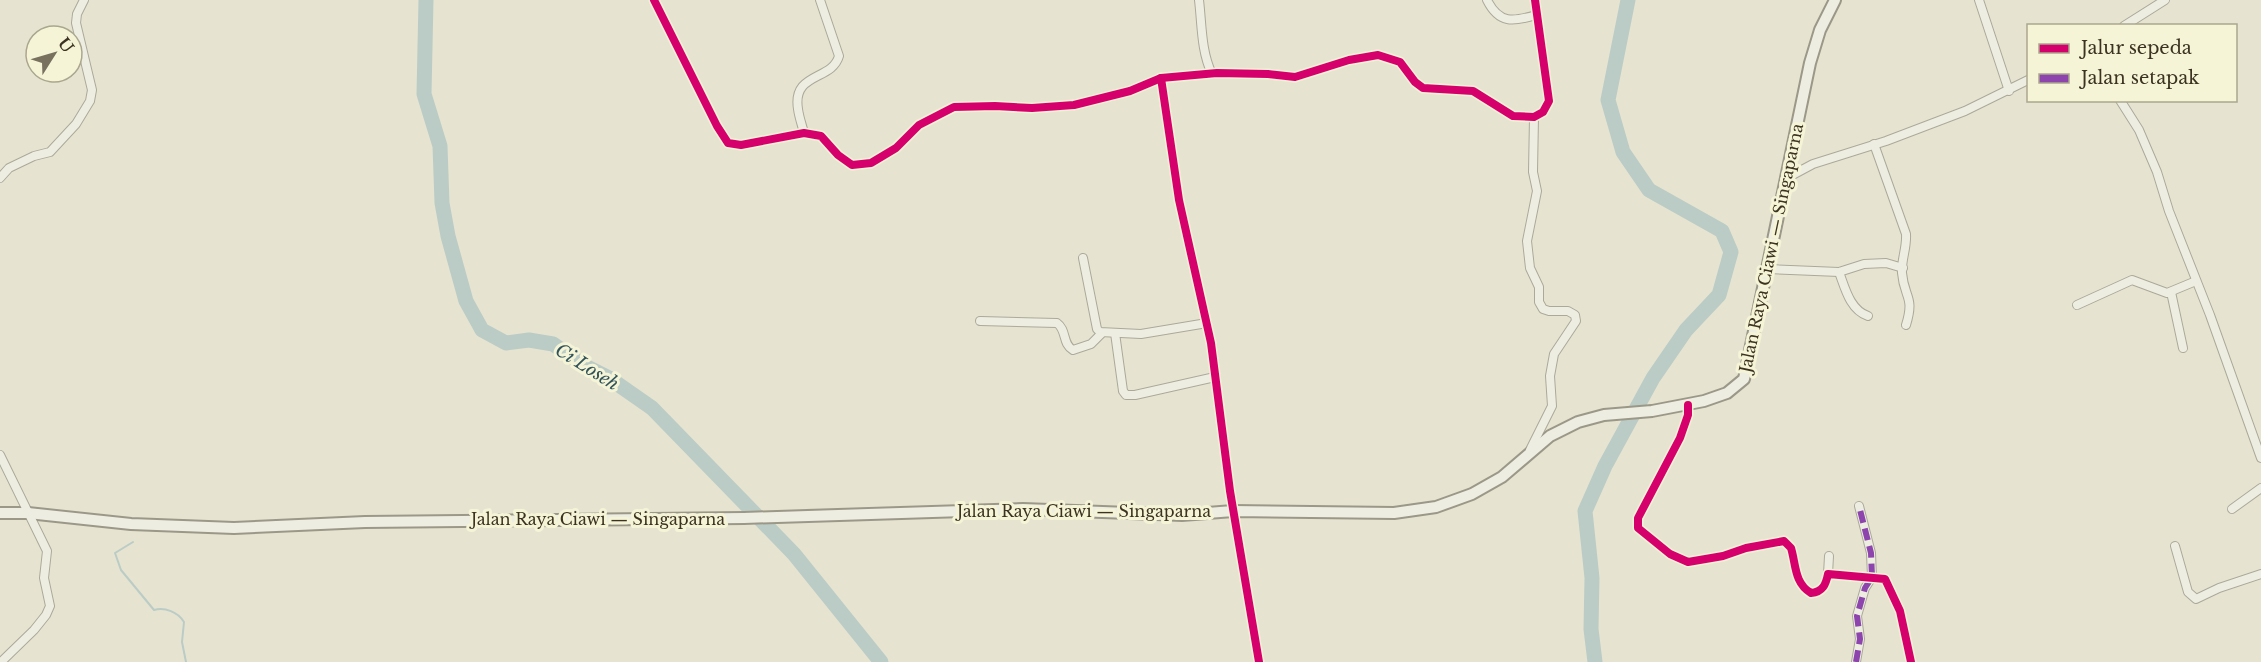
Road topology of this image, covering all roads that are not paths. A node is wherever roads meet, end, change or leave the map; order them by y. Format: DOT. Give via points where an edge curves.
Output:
graph roads {
  1 [pos="84,0"];
  2 [pos="654,0"];
  3 [pos="820,0"];
  4 [pos="1199,0"];
  5 [pos="1487,0"];
  6 [pos="1535,0"];
  7 [pos="1835,0"];
  8 [pos="1979,0"];
  9 [pos="2165,0"];
  10 [pos="1536,15"];
  11 [pos="2127,24"];
  12 [pos="1212,74"];
  13 [pos="1161,78"];
  14 [pos="2027,81"];
  15 [pos="2009,91"];
  16 [pos="2121,102"];
  17 [pos="1534,117"];
  18 [pos="804,133"];
  19 [pos="1874,144"];
  20 [pos="0,178"];
  21 [pos="1785,179"];
  22 [pos="1083,258"];
  23 [pos="1903,268"];
  24 [pos="1766,269"];
  25 [pos="1839,272"];
  26 [pos="2196,281"];
  27 [pos="2171,292"];
  28 [pos="2077,305"];
  29 [pos="1868,316"];
  30 [pos="980,321"];
  31 [pos="1207,323"];
  32 [pos="1906,325"];
  33 [pos="1102,333"];
  34 [pos="1115,333"];
  35 [pos="2183,348"];
  36 [pos="1215,377"];
  37 [pos="1688,405"];
  38 [pos="0,455"];
  39 [pos="2261,458"];
  40 [pos="1522,461"];
  41 [pos="2261,488"];
  42 [pos="1859,506"];
  43 [pos="2232,509"];
  44 [pos="1233,511"];
  45 [pos="0,513"];
  46 [pos="28,513"];
  47 [pos="2175,546"];
  48 [pos="1829,556"];
  49 [pos="1828,574"];
  50 [pos="2261,574"];
  51 [pos="1872,577"];
  52 [pos="1,662"];
  53 [pos="1259,662"];
  54 [pos="1856,662"];
  55 [pos="1911,662"];
  1 -- 20 [label="street" via="76,23 92,90 90,101 76,124 50,152 9,168"];
  2 -- 18 [label="street" via="728,143 741,145"];
  3 -- 18 [label="street" via="839,56 834,67 808,80 800,92 798,109"];
  4 -- 12 [label="street" via="1203,41"];
  5 -- 10 [label="street" via="1501,17 1519,20"];
  6 -- 10 [label="street"];
  7 -- 21 [label="main road, Jalan Raya Ciawi — Singaparna" via="1810,63"];
  8 -- 15 [label="street"];
  9 -- 11 [label="street"];
  10 -- 17 [label="street" via="1549,101 1543,112"];
  12 -- 13 [label="street"];
  12 -- 17 [label="street" via="1295,77 1378,55 1400,62 1423,88 1473,91 1513,116"];
  13 -- 18 [label="street" via="1130,91 1074,105 954,107 919,125 896,148 871,163 852,165 821,136"];
  13 -- 31 [label="street" via="1179,200"];
  14 -- 15 [label="street"];
  15 -- 19 [label="street"];
  16 -- 26 [label="street" via="2152,161"];
  17 -- 40 [label="street" via="1533,171 1537,191 1527,241 1530,268 1543,309 1568,311 1576,321 1554,354 1550,376 1552,406"];
  19 -- 21 [label="street" via="1813,164"];
  19 -- 23 [label="street" via="1904,226"];
  21 -- 24 [label="main road, Jalan Raya Ciawi — Singaparna"];
  22 -- 33 [label="street" via="1097,329"];
  23 -- 25 [label="street" via="1886,263 1864,264"];
  23 -- 32 [label="street" via="1911,301"];
  24 -- 25 [label="street"];
  24 -- 37 [label="main road, Jalan Raya Ciawi — Singaparna" via="1744,379 1726,393"];
  25 -- 29 [label="street" via="1850,299 1859,312"];
  26 -- 27 [label="street"];
  26 -- 39 [label="street"];
  27 -- 28 [label="street" via="2132,280"];
  27 -- 35 [label="street"];
  30 -- 33 [label="street" via="1057,323 1073,350 1091,344"];
  31 -- 34 [label="street" via="1141,334"];
  31 -- 36 [label="street"];
  33 -- 34 [label="street"];
  34 -- 36 [label="street" via="1126,395"];
  36 -- 44 [label="street"];
  37 -- 40 [label="main road, Jalan Raya Ciawi — Singaparna" via="1578,422 1550,436"];
  37 -- 49 [label="street" via="1682,431 1638,518 1638,528 1670,554 1688,561 1784,541 1791,548 1802,585 1811,593 1823,588"];
  38 -- 46 [label="street"];
  40 -- 44 [label="main road, Jalan Raya Ciawi — Singaparna" via="1472,494 1436,507 1394,513"];
  41 -- 43 [label="street"];
  42 -- 51 [label="street" via="1871,553"];
  44 -- 46 [label="main road, Jalan Raya Ciawi — Singaparna" via="1182,515 1023,509 234,528 131,524"];
  44 -- 53 [label="street"];
  45 -- 46 [label="main road, Jalan Raya Ciawi — Singaparna"];
  46 -- 52 [label="street" via="46,550 44,578 50,606 34,630"];
  47 -- 50 [label="street" via="2188,592 2196,598"];
  48 -- 49 [label="street"];
  49 -- 51 [label="street"];
  51 -- 54 [label="street" via="1857,616 1860,639"];
  51 -- 55 [label="street" via="1885,579 1889,584 1900,611"];
}
